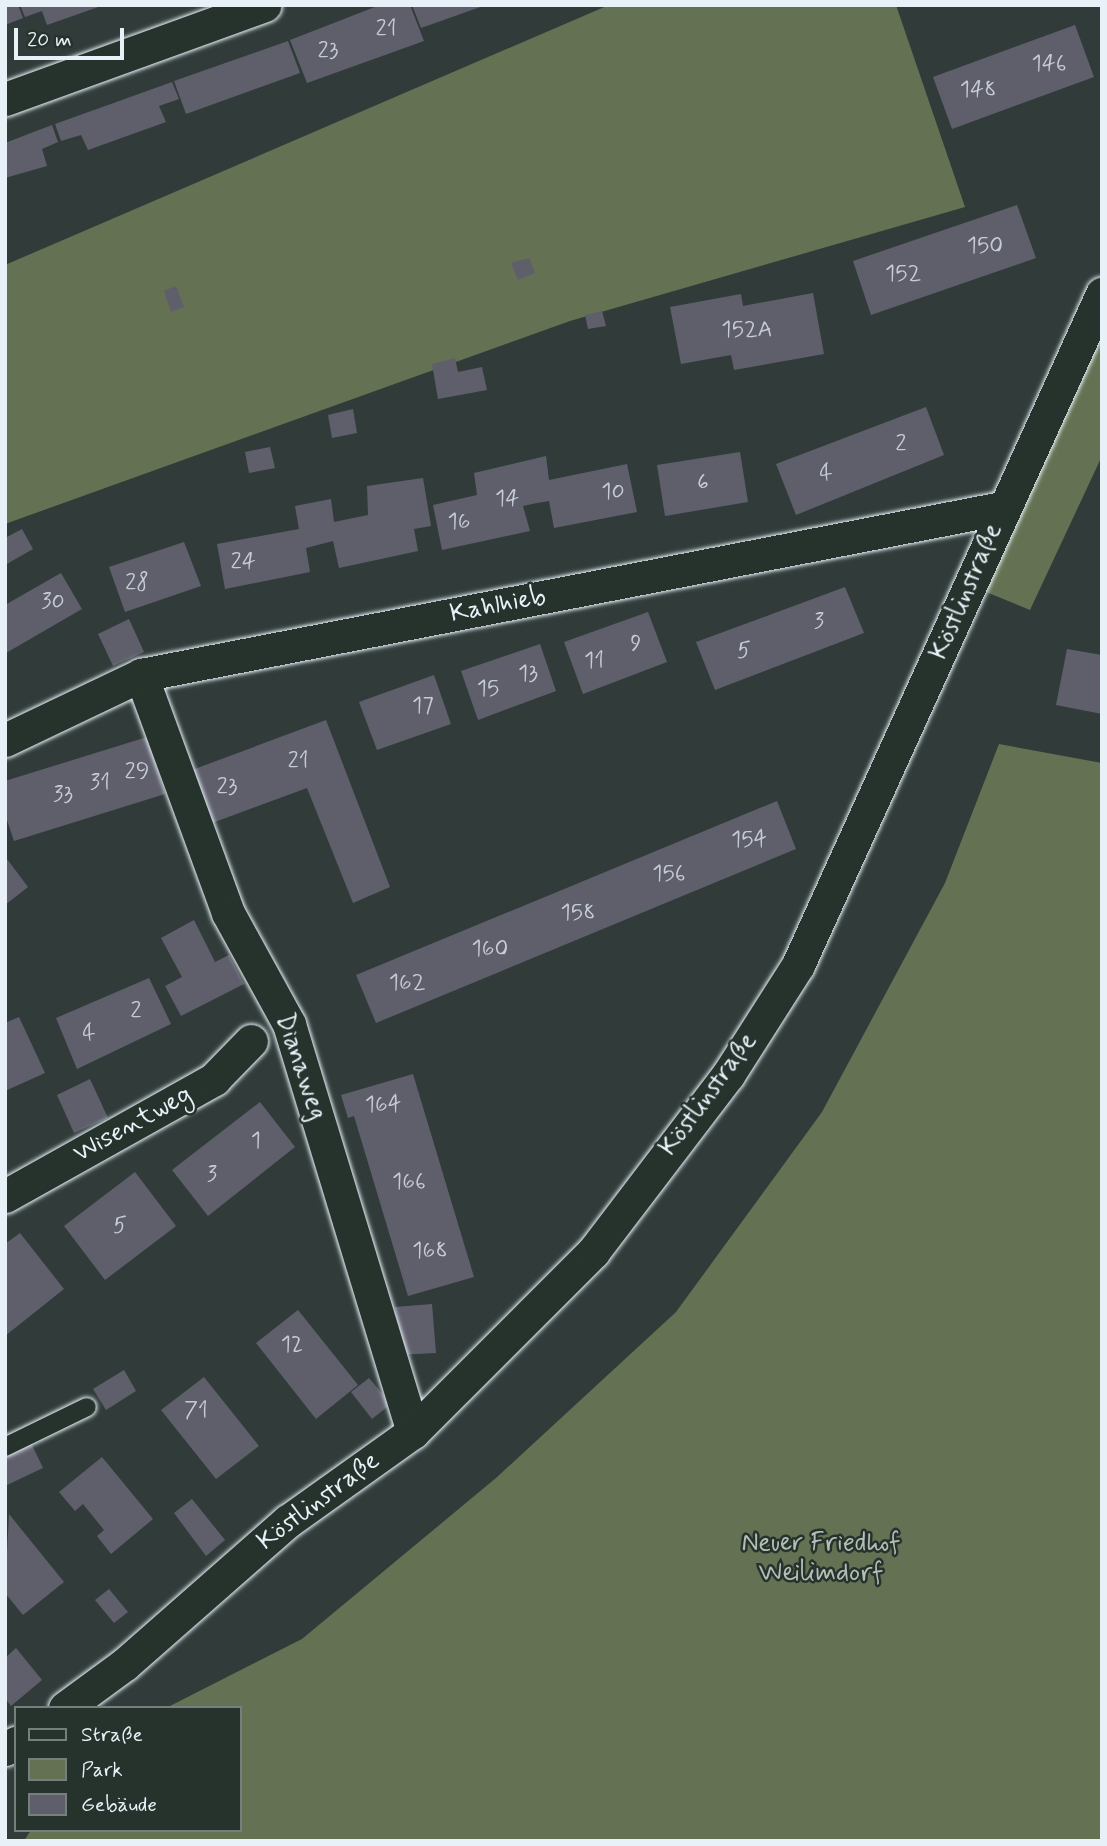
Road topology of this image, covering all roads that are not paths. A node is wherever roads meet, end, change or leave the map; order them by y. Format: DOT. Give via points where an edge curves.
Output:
graph roads {
  1 [pos="265,5"];
  2 [pos="5,99"];
  3 [pos="1102,293"];
  4 [pos="1002,508"];
  5 [pos="141,676"];
  6 [pos="5,740"];
  7 [pos="251,1041"];
  8 [pos="5,1196"];
  9 [pos="87,1407"];
  10 [pos="413,1432"];
  11 [pos="5,1447"];
  12 [pos="68,1706"];
  1 -- 2 [label="street"];
  3 -- 4 [label="street, Köstlinstraße"];
  4 -- 5 [label="street, Kahlhieb"];
  4 -- 10 [label="street, Köstlinstraße" via="912,719 798,965 728,1075 593,1252"];
  5 -- 6 [label="street, Kahlhieb"];
  5 -- 10 [label="street, Dianaweg" via="228,913 289,1024"];
  7 -- 8 [label="street, Wisentweg" via="214,1079"];
  9 -- 11 [label="lane"];
  10 -- 12 [label="street, Köstlinstraße" via="288,1521 125,1664"];
}
